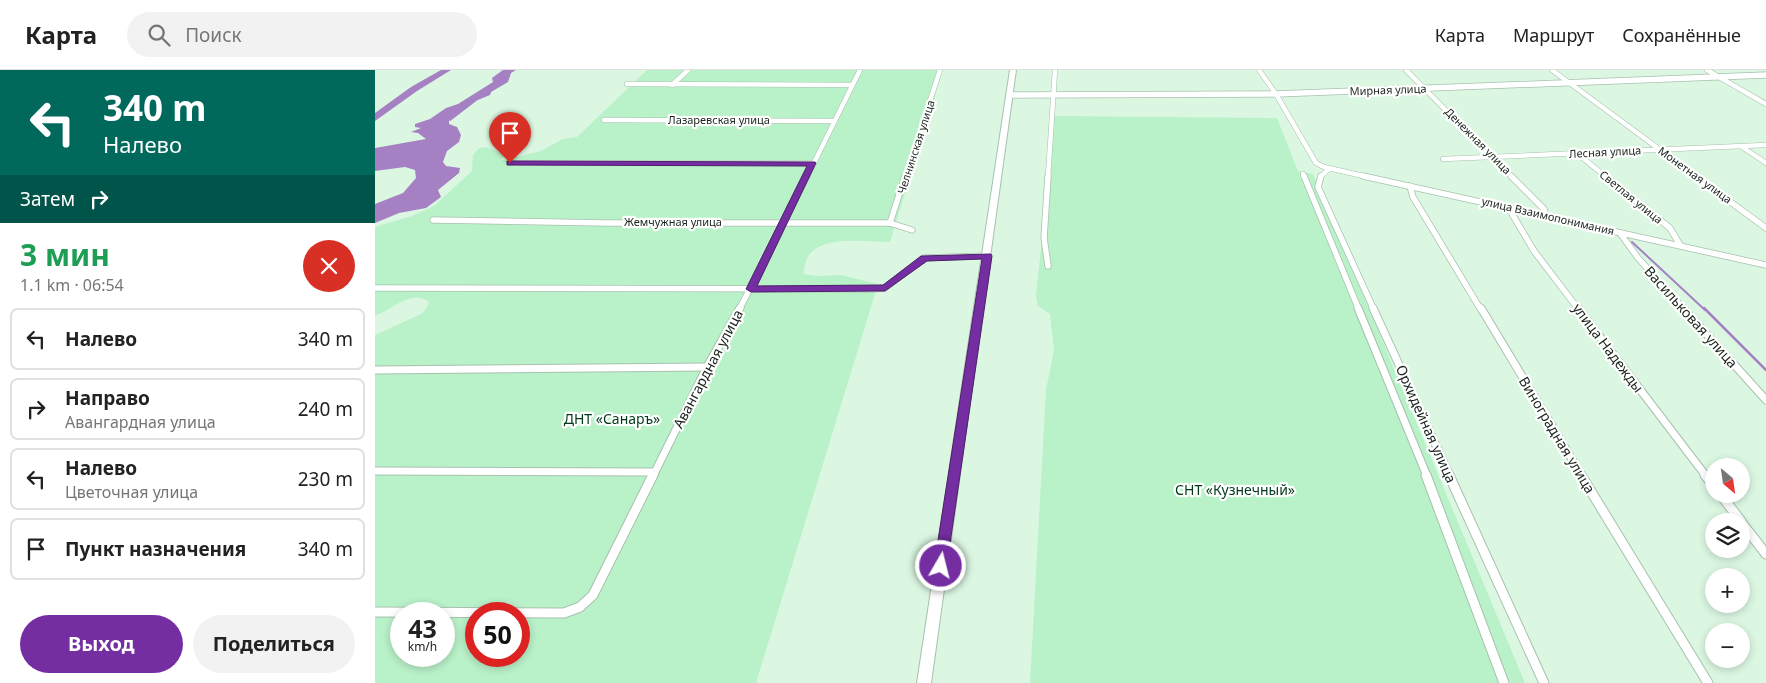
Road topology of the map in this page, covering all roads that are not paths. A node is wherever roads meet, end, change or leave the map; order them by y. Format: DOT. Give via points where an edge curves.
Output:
graph roads {
  1 [pos="688,70"];
  2 [pos="860,70"];
  3 [pos="939,70"];
  4 [pos="1013,70"];
  5 [pos="1055,70"];
  6 [pos="1259,70"];
  7 [pos="1406,70"];
  8 [pos="1552,70"];
  9 [pos="1707,70"];
  10 [pos="1766,75"];
  11 [pos="1719,77"];
  12 [pos="1569,83"];
  13 [pos="627,84"];
  14 [pos="672,85"];
  15 [pos="852,85"];
  16 [pos="1425,88"];
  17 [pos="1054,94"];
  18 [pos="1276,94"];
  19 [pos="1009,95"];
  20 [pos="1766,104"];
  21 [pos="604,120"];
  22 [pos="834,120"];
  23 [pos="1766,146"];
  24 [pos="1742,147"];
  25 [pos="1660,150"];
  26 [pos="1578,154"];
  27 [pos="1495,158"];
  28 [pos="1443,159"];
  29 [pos="510,163"];
  30 [pos="812,163"];
  31 [pos="1766,163"];
  32 [pos="1329,169"];
  33 [pos="1303,174"];
  34 [pos="1410,186"];
  35 [pos="1508,207"];
  36 [pos="1546,216"];
  37 [pos="433,220"];
  38 [pos="784,221"];
  39 [pos="891,223"];
  40 [pos="1766,228"];
  41 [pos="912,230"];
  42 [pos="1620,233"];
  43 [pos="1679,245"];
  44 [pos="987,256"];
  45 [pos="1766,265"];
  46 [pos="1048,266"];
  47 [pos="375,288"];
  48 [pos="751,289"];
  49 [pos="707,367"];
  50 [pos="375,370"];
  51 [pos="1766,400"];
  52 [pos="375,471"];
  53 [pos="655,472"];
  54 [pos="1705,474"];
  55 [pos="1750,534"];
  56 [pos="1766,554"];
  57 [pos="375,612"];
  58 [pos="924,683"];
  59 [pos="1504,683"];
  60 [pos="1544,683"];
  61 [pos="1708,683"];
  1 -- 14 [label="street"];
  2 -- 15 [label="street, Авангардная улица"];
  3 -- 39 [label="street, Челнинская улица"];
  4 -- 19 [label="main road"];
  5 -- 17 [label="street"];
  6 -- 18 [label="street"];
  7 -- 16 [label="street, Денежная улица"];
  8 -- 12 [label="street, Монетная улица"];
  9 -- 11 [label="street"];
  10 -- 11 [label="street, Мирная улица"];
  11 -- 12 [label="street, Мирная улица"];
  11 -- 20 [label="street"];
  12 -- 16 [label="street, Мирная улица"];
  12 -- 25 [label="street, Монетная улица"];
  13 -- 14 [label="street"];
  14 -- 15 [label="street"];
  15 -- 22 [label="street, Авангардная улица"];
  16 -- 18 [label="street, Мирная улица"];
  16 -- 27 [label="street, Денежная улица"];
  17 -- 18 [label="street, Мирная улица"];
  17 -- 19 [label="street, Мирная улица"];
  17 -- 46 [label="street" via="1044,238"];
  18 -- 32 [label="street" via="1316,163"];
  19 -- 44 [label="main road"];
  21 -- 22 [label="street, Лазаревская улица"];
  22 -- 30 [label="street, Авангардная улица"];
  23 -- 24 [label="street, Лесная улица"];
  24 -- 25 [label="street, Лесная улица"];
  24 -- 31 [label="street"];
  25 -- 26 [label="street, Лесная улица"];
  25 -- 40 [label="street, Монетная улица"];
  26 -- 27 [label="street, Лесная улица"];
  26 -- 43 [label="street, Светлая улица" via="1670,228"];
  27 -- 28 [label="street, Лесная улица"];
  27 -- 36 [label="street, Денежная улица" via="1544,209"];
  29 -- 30 [label="street"];
  30 -- 38 [label="street, Авангардная улица"];
  32 -- 34 [label="street, улица Взаимопонимания"];
  32 -- 60 [label="street, Орхидейная улица" via="1319,178 1319,187"];
  33 -- 59 [label="street" via="1421,461"];
  34 -- 35 [label="street, улица Взаимопонимания"];
  34 -- 61 [label="street, Виноградная улица" via="1413,197 1447,254"];
  35 -- 36 [label="street, улица Взаимопонимания"];
  35 -- 54 [label="street, улица Надежды" via="1534,251"];
  36 -- 42 [label="street, улица Взаимопонимания"];
  37 -- 38 [label="street, Жемчужная улица" via="607,223"];
  38 -- 39 [label="street, Жемчужная улица"];
  38 -- 48 [label="street, Авангардная улица"];
  39 -- 41 [label="street, Жемчужная улица"];
  42 -- 43 [label="street, улица Взаимопонимания"];
  42 -- 51 [label="street, Васильковая улица" via="1638,258"];
  43 -- 45 [label="street, улица Взаимопонимания"];
  44 -- 48 [label="street" via="924,258 885,288"];
  44 -- 58 [label="main road"];
  47 -- 48 [label="street"];
  48 -- 49 [label="street, Авангардная улица"];
  49 -- 50 [label="street"];
  49 -- 53 [label="street, Авангардная улица"];
  52 -- 53 [label="street"];
  53 -- 57 [label="street, Авангардная улица" via="593,595 577,610 564,613"];
  55 -- 56 [label="street"];
}
